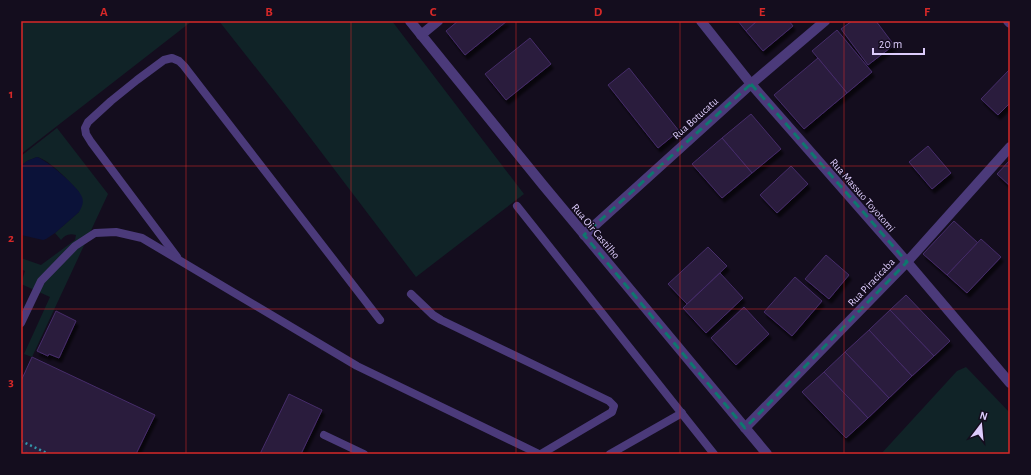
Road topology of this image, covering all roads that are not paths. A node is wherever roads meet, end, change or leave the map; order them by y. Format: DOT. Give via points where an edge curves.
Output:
graph roads {
  1 [pos="410,21"];
  2 [pos="438,21"];
  3 [pos="701,21"];
  4 [pos="825,21"];
  5 [pos="421,35"];
  6 [pos="751,84"];
  7 [pos="1010,147"];
  8 [pos="517,206"];
  9 [pos="584,235"];
  10 [pos="179,260"];
  11 [pos="907,262"];
  12 [pos="411,294"];
  13 [pos="380,320"];
  14 [pos="21,323"];
  15 [pos="1010,383"];
  16 [pos="682,413"];
  17 [pos="744,428"];
  18 [pos="324,435"];
  19 [pos="364,454"];
  20 [pos="540,454"];
  21 [pos="610,454"];
  22 [pos="714,454"];
  23 [pos="766,454"];
  1 -- 5 [label="street, Rua Oir Castilho"];
  2 -- 5 [label="street"];
  3 -- 6 [label="street, Rua Massuo Toyotomi"];
  4 -- 6 [label="street, Rua Botucatu"];
  5 -- 9 [label="street, Rua Oir Castilho"];
  6 -- 9 [label="street, Rua Botucatu"];
  6 -- 11 [label="street, Rua Massuo Toyotomi"];
  7 -- 11 [label="street, Rua Piracicaba"];
  8 -- 16 [label="lane"];
  9 -- 17 [label="street, Rua Oir Castilho"];
  10 -- 13 [label="lane" via="91,142 85,128 88,122 137,80 164,60 172,58 184,66"];
  10 -- 14 [label="lane" via="142,238 116,232 95,233 75,246 41,281"];
  10 -- 20 [label="lane" via="357,366"];
  11 -- 15 [label="street, Rua Massuo Toyotomi"];
  11 -- 17 [label="street, Rua Piracicaba"];
  12 -- 20 [label="lane" via="441,320 609,401 614,406 612,412"];
  16 -- 21 [label="lane"];
  16 -- 22 [label="lane"];
  17 -- 23 [label="street, Rua Oir Castilho"];
  18 -- 19 [label="lane"];
}
